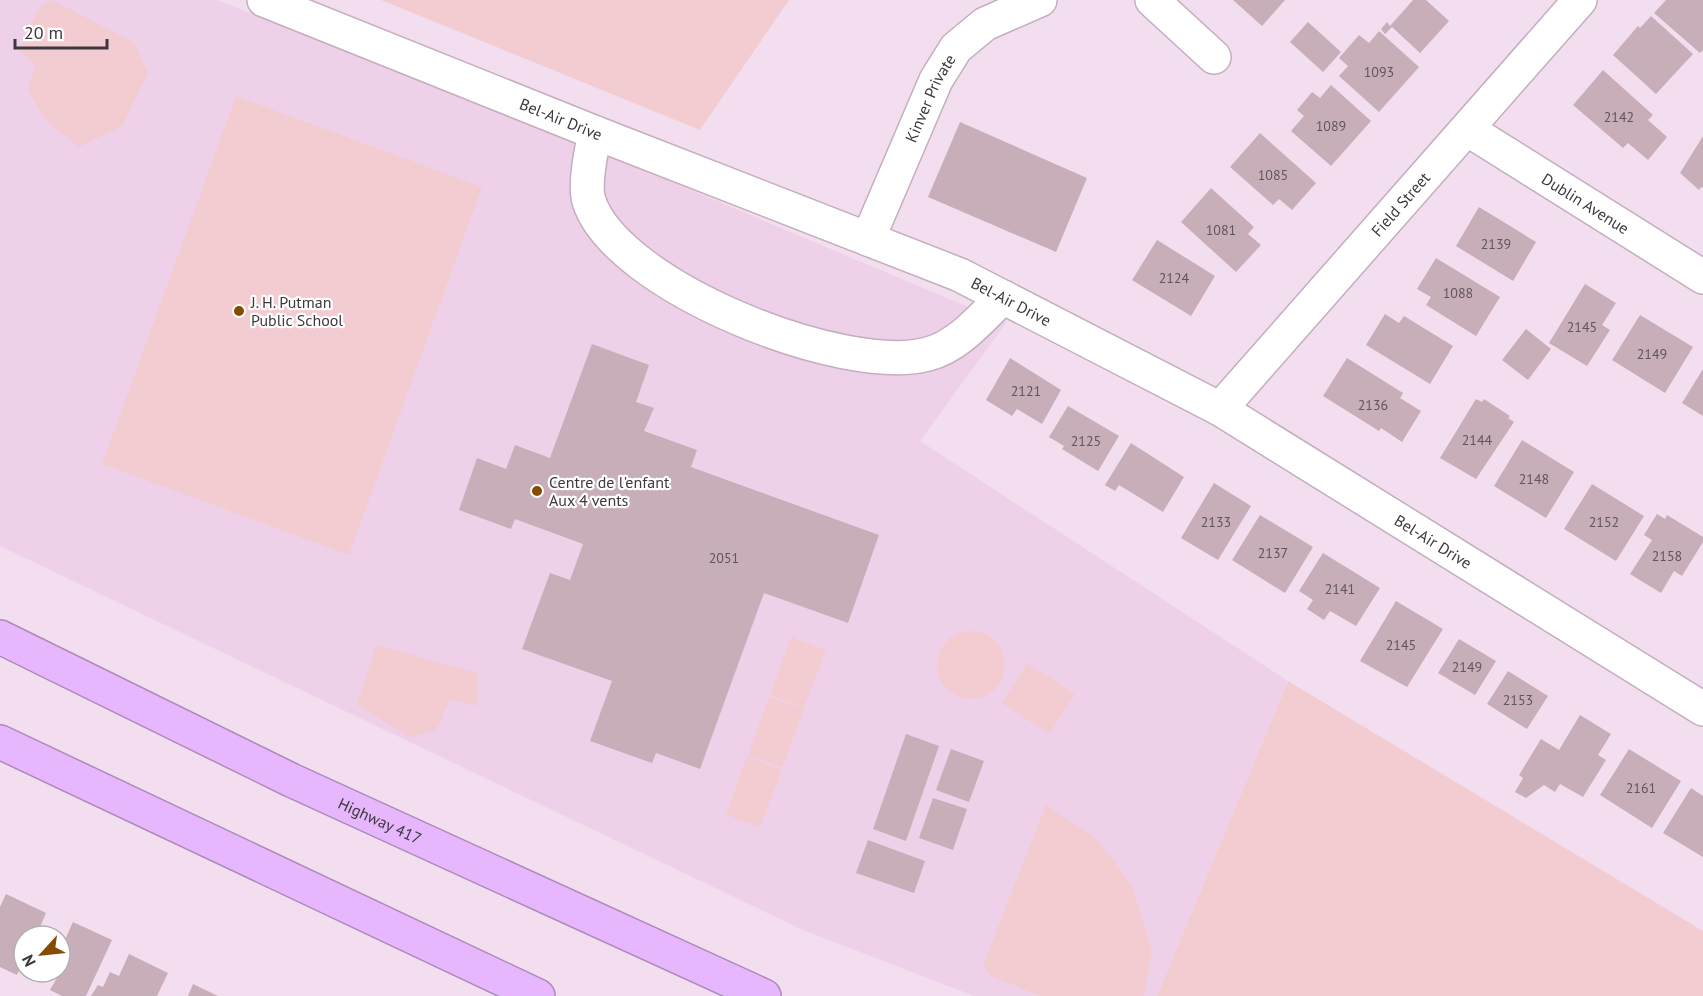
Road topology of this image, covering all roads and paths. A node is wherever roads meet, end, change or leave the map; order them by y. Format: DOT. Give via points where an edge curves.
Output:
graph roads {
  1 [pos="264,0"];
  2 [pos="1040,0"];
  3 [pos="1152,0"];
  4 [pos="1580,0"];
  5 [pos="1214,57"];
  6 [pos="1467,129"];
  7 [pos="596,133"];
  8 [pos="868,239"];
  9 [pos="1703,276"];
  10 [pos="1003,297"];
  11 [pos="1220,410"];
  12 [pos="0,637"];
  13 [pos="1703,709"];
  14 [pos="0,742"];
  15 [pos="538,996"];
  16 [pos="764,996"];
  1 -- 7 [label="street, Bel-Air Drive"];
  2 -- 8 [label="street, Kinver Private" via="985,24 956,48 936,80"];
  3 -- 5 [label="street"];
  4 -- 6 [label="street, Field Street"];
  6 -- 9 [label="street, Dublin Avenue"];
  6 -- 11 [label="street, Field Street"];
  7 -- 8 [label="street, Bel-Air Drive"];
  7 -- 10 [label="street" via="591,147 588,200 606,231 634,258 692,296 757,327 819,348 906,357 929,354 957,341"];
  8 -- 10 [label="street, Bel-Air Drive" via="960,275"];
  10 -- 11 [label="street, Bel-Air Drive"];
  11 -- 13 [label="street, Bel-Air Drive"];
  12 -- 16 [label="highway, Highway 417" via="291,780"];
  14 -- 15 [label="highway"];
}
